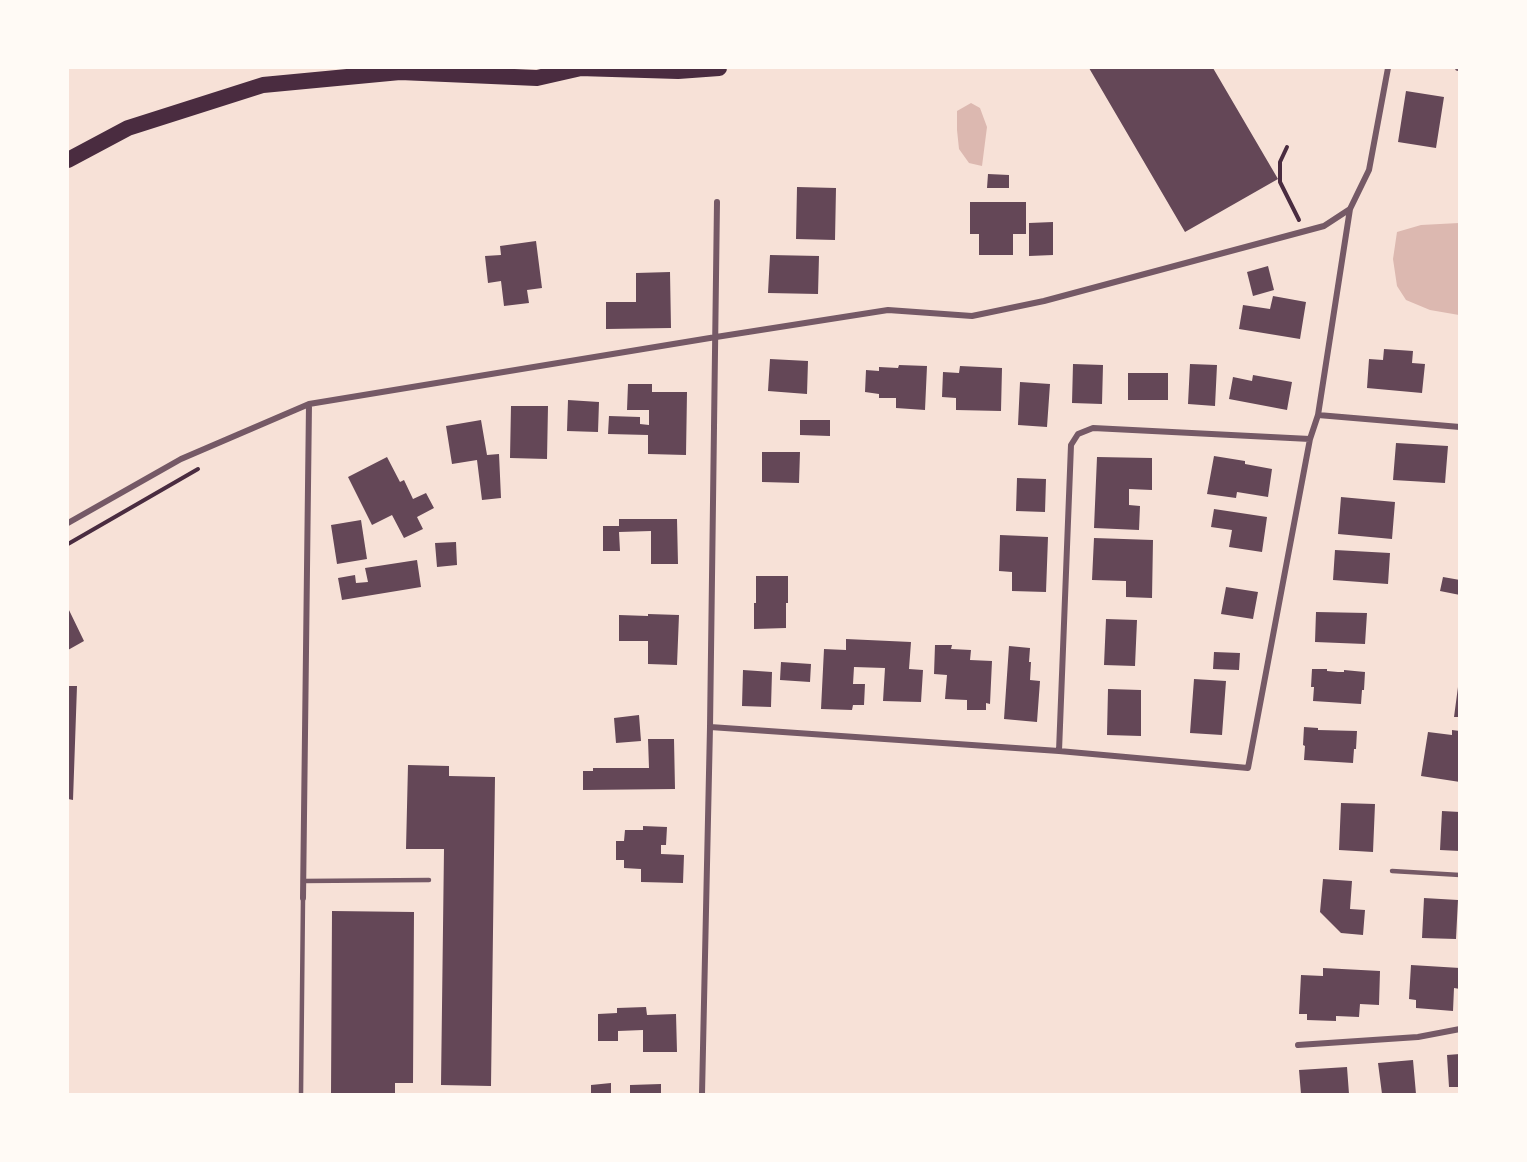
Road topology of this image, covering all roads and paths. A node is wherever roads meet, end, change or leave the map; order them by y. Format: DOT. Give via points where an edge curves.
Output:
graph roads {
  1 [pos="580,68"];
  2 [pos="719,68"];
  3 [pos="1388,68"];
  4 [pos="1287,147"];
  5 [pos="68,160"];
  6 [pos="717,202"];
  7 [pos="1350,209"];
  8 [pos="1305,231"];
  9 [pos="716,337"];
  10 [pos="309,404"];
  11 [pos="1318,415"];
  12 [pos="1460,427"];
  13 [pos="1310,439"];
  14 [pos="198,468"];
  15 [pos="68,523"];
  16 [pos="68,544"];
  17 [pos="710,727"];
  18 [pos="1059,751"];
  19 [pos="1392,871"];
  20 [pos="1460,875"];
  21 [pos="429,880"];
  22 [pos="303,881"];
  23 [pos="303,898"];
  24 [pos="1460,1029"];
  25 [pos="1298,1045"];
  26 [pos="301,1095"];
  27 [pos="702,1095"];
  1 -- 2 [label="highway"];
  1 -- 5 [label="highway" via="537,78 400,72 263,85 128,128"];
  3 -- 7 [label="street" via="1369,170"];
  4 -- 8 [label="path" via="1280,162 1280,182"];
  6 -- 9 [label="street"];
  7 -- 8 [label="street" via="1324,226"];
  7 -- 11 [label="street"];
  8 -- 9 [label="street" via="1044,301 972,316 888,310"];
  9 -- 10 [label="street"];
  9 -- 17 [label="street"];
  10 -- 15 [label="street" via="181,459"];
  10 -- 22 [label="street"];
  11 -- 12 [label="street"];
  11 -- 13 [label="street"];
  13 -- 18 [label="street" via="1248,768"];
  13 -- 18 [label="street" via="1093,428 1078,434 1071,446"];
  14 -- 16 [label="path"];
  17 -- 18 [label="street"];
  17 -- 27 [label="street"];
  19 -- 20 [label="lane"];
  21 -- 22 [label="lane"];
  22 -- 23 [label="street"];
  23 -- 26 [label="lane"];
  24 -- 25 [label="street" via="1418,1037"];
}
